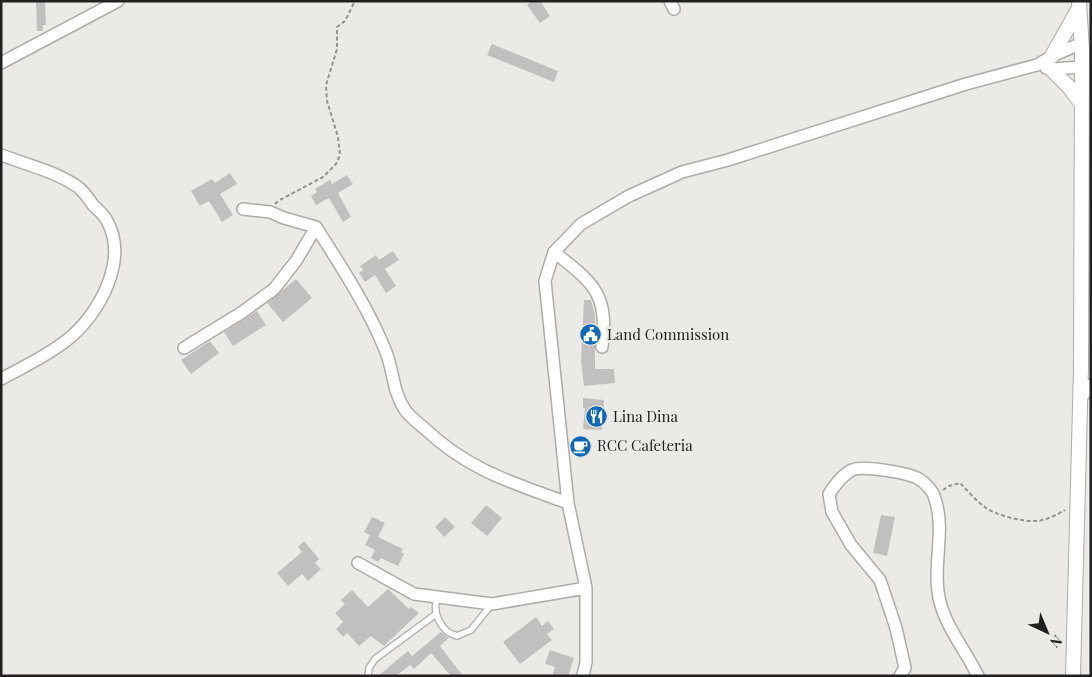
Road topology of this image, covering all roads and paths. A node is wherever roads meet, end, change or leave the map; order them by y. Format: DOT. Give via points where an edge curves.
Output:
graph roads {
  1 [pos="118,1"];
  2 [pos="355,1"];
  3 [pos="1079,4"];
  4 [pos="1085,46"];
  5 [pos="1,63"];
  6 [pos="1051,63"];
  7 [pos="1082,68"];
  8 [pos="1081,103"];
  9 [pos="1,154"];
  10 [pos="243,209"];
  11 [pos="270,212"];
  12 [pos="316,227"];
  13 [pos="554,252"];
  14 [pos="602,347"];
  15 [pos="184,348"];
  16 [pos="1086,365"];
  17 [pos="1,379"];
  18 [pos="1091,385"];
  19 [pos="1080,398"];
  20 [pos="934,495"];
  21 [pos="568,503"];
  22 [pos="1078,505"];
  23 [pos="358,563"];
  24 [pos="586,588"];
  25 [pos="437,598"];
  26 [pos="492,604"];
  27 [pos="436,614"];
  28 [pos="368,676"];
  29 [pos="583,676"];
  30 [pos="900,676"];
  31 [pos="978,676"];
  32 [pos="1073,676"];
  1 -- 5 [label="street"];
  2 -- 11 [label="path" via="345,22 337,26 338,49 326,85 340,155 323,177 278,201"];
  3 -- 4 [label="street"];
  3 -- 6 [label="street"];
  4 -- 6 [label="street"];
  4 -- 7 [label="street"];
  6 -- 7 [label="street"];
  6 -- 8 [label="street"];
  6 -- 13 [label="street" via="966,84 682,172 629,196 580,224"];
  7 -- 8 [label="street"];
  8 -- 16 [label="street"];
  9 -- 17 [label="street" via="46,169 80,188 106,220 114,242 109,283 90,317 67,340"];
  10 -- 11 [label="street"];
  11 -- 12 [label="street"];
  12 -- 15 [label="street" via="296,261 274,289"];
  12 -- 21 [label="street" via="362,299 387,354 395,389 406,411 466,461 498,478"];
  13 -- 14 [label="street" via="594,287 602,304 605,326"];
  13 -- 21 [label="street" via="545,281"];
  16 -- 19 [label="street"];
  18 -- 19 [label="street"];
  19 -- 22 [label="street"];
  20 -- 22 [label="path" via="960,483 997,514 1035,521"];
  20 -- 30 [label="street" via="919,479 872,469 854,469 837,482 829,494 832,512 851,545 880,580 905,668"];
  20 -- 31 [label="street" via="940,526 939,601 951,631"];
  21 -- 24 [label="street"];
  22 -- 32 [label="street"];
  23 -- 25 [label="street" via="414,594"];
  24 -- 26 [label="street"];
  24 -- 29 [label="street" via="586,662"];
  25 -- 26 [label="street"];
  25 -- 27 [label="lane"];
  26 -- 27 [label="lane" via="471,630 457,636 448,632"];
  27 -- 28 [label="lane" via="375,658 368,668"];
}
